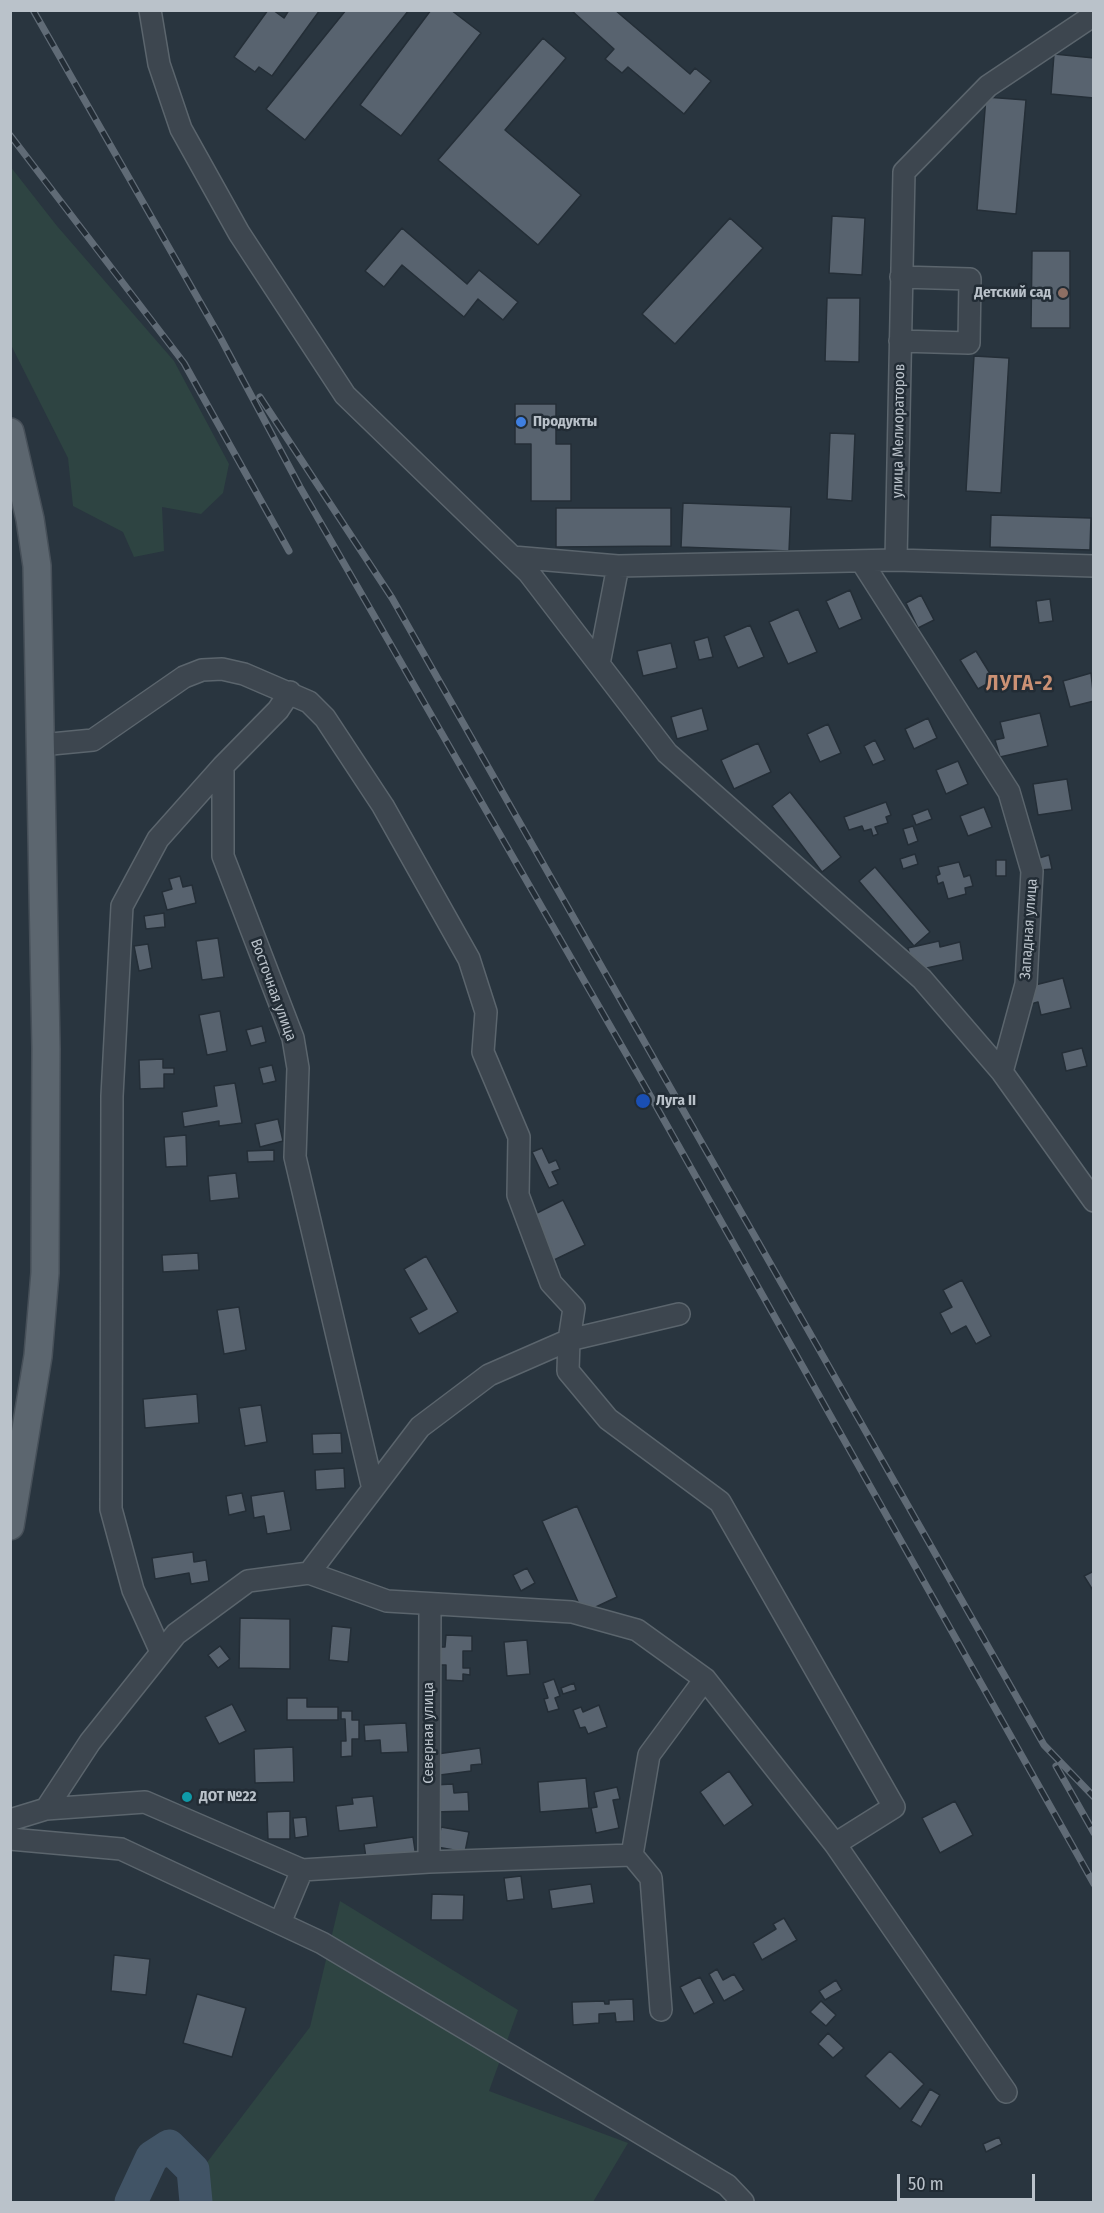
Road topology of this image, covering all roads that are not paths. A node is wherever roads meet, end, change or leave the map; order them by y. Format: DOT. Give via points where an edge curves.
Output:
graph roads {
  1 [pos="150,10"];
  2 [pos="1094,15"];
  3 [pos="902,277"];
  4 [pos="900,341"];
  5 [pos="10,432"];
  6 [pos="513,557"];
  7 [pos="896,560"];
  8 [pos="862,562"];
  9 [pos="618,566"];
  10 [pos="1094,566"];
  11 [pos="599,664"];
  12 [pos="290,692"];
  13 [pos="41,745"];
  14 [pos="223,766"];
  15 [pos="1002,1072"];
  16 [pos="1094,1201"];
  17 [pos="679,1314"];
  18 [pos="569,1340"];
  19 [pos="373,1489"];
  20 [pos="10,1526"];
  21 [pos="309,1573"];
  22 [pos="430,1604"];
  23 [pos="161,1652"];
  24 [pos="705,1679"];
  25 [pos="46,1809"];
  26 [pos="10,1820"];
  27 [pos="10,1839"];
  28 [pos="835,1844"];
  29 [pos="632,1855"];
  30 [pos="429,1862"];
  31 [pos="302,1870"];
  32 [pos="280,1923"];
  33 [pos="661,2010"];
  34 [pos="1006,2092"];
  35 [pos="743,2202"];
  1 -- 6 [label="street" via="159,64 181,129 239,233 339,386"];
  2 -- 3 [label="street, улица Мелиораторов" via="988,86 904,172"];
  3 -- 4 [label="street, улица Мелиораторов"];
  3 -- 4 [label="street" via="970,279 969,343"];
  4 -- 7 [label="street, улица Мелиораторов"];
  5 -- 13 [label="main road" via="37,566"];
  6 -- 9 [label="street"];
  6 -- 11 [label="street"];
  7 -- 8 [label="street"];
  7 -- 10 [label="street"];
  8 -- 9 [label="street"];
  8 -- 15 [label="street, Западная улица" via="1009,792 1032,871 1026,984"];
  9 -- 11 [label="street"];
  11 -- 15 [label="street" via="667,753 922,979"];
  12 -- 13 [label="street" via="233,672 202,670 184,677 93,740"];
  12 -- 14 [label="street" via="278,710"];
  12 -- 18 [label="street" via="309,702 325,718 383,806 470,959 486,1011 483,1052 519,1137 518,1196 551,1283 574,1308"];
  13 -- 20 [label="main road" via="45,1273 38,1356"];
  14 -- 19 [label="street, Восточная улица" via="223,856 292,1038 298,1068 295,1157"];
  14 -- 23 [label="street" via="158,839 122,906 112,1096 111,1509 133,1590"];
  15 -- 16 [label="street"];
  17 -- 18 [label="street"];
  18 -- 19 [label="street" via="489,1375 428,1420"];
  18 -- 28 [label="street" via="568,1371 608,1419 720,1502 875,1770 894,1807"];
  19 -- 21 [label="street"];
  21 -- 22 [label="street" via="387,1601"];
  21 -- 23 [label="street" via="248,1581 176,1634"];
  22 -- 24 [label="street" via="572,1612 637,1630"];
  22 -- 30 [label="street, Северная улица"];
  23 -- 25 [label="street" via="90,1742"];
  24 -- 28 [label="street"];
  24 -- 29 [label="street" via="649,1755"];
  25 -- 26 [label="street"];
  25 -- 31 [label="street" via="145,1802"];
  27 -- 32 [label="street" via="121,1849"];
  28 -- 34 [label="street"];
  29 -- 30 [label="street"];
  29 -- 33 [label="street" via="651,1878"];
  30 -- 31 [label="street"];
  31 -- 32 [label="street"];
  32 -- 35 [label="street" via="322,1943 727,2185"];
}
